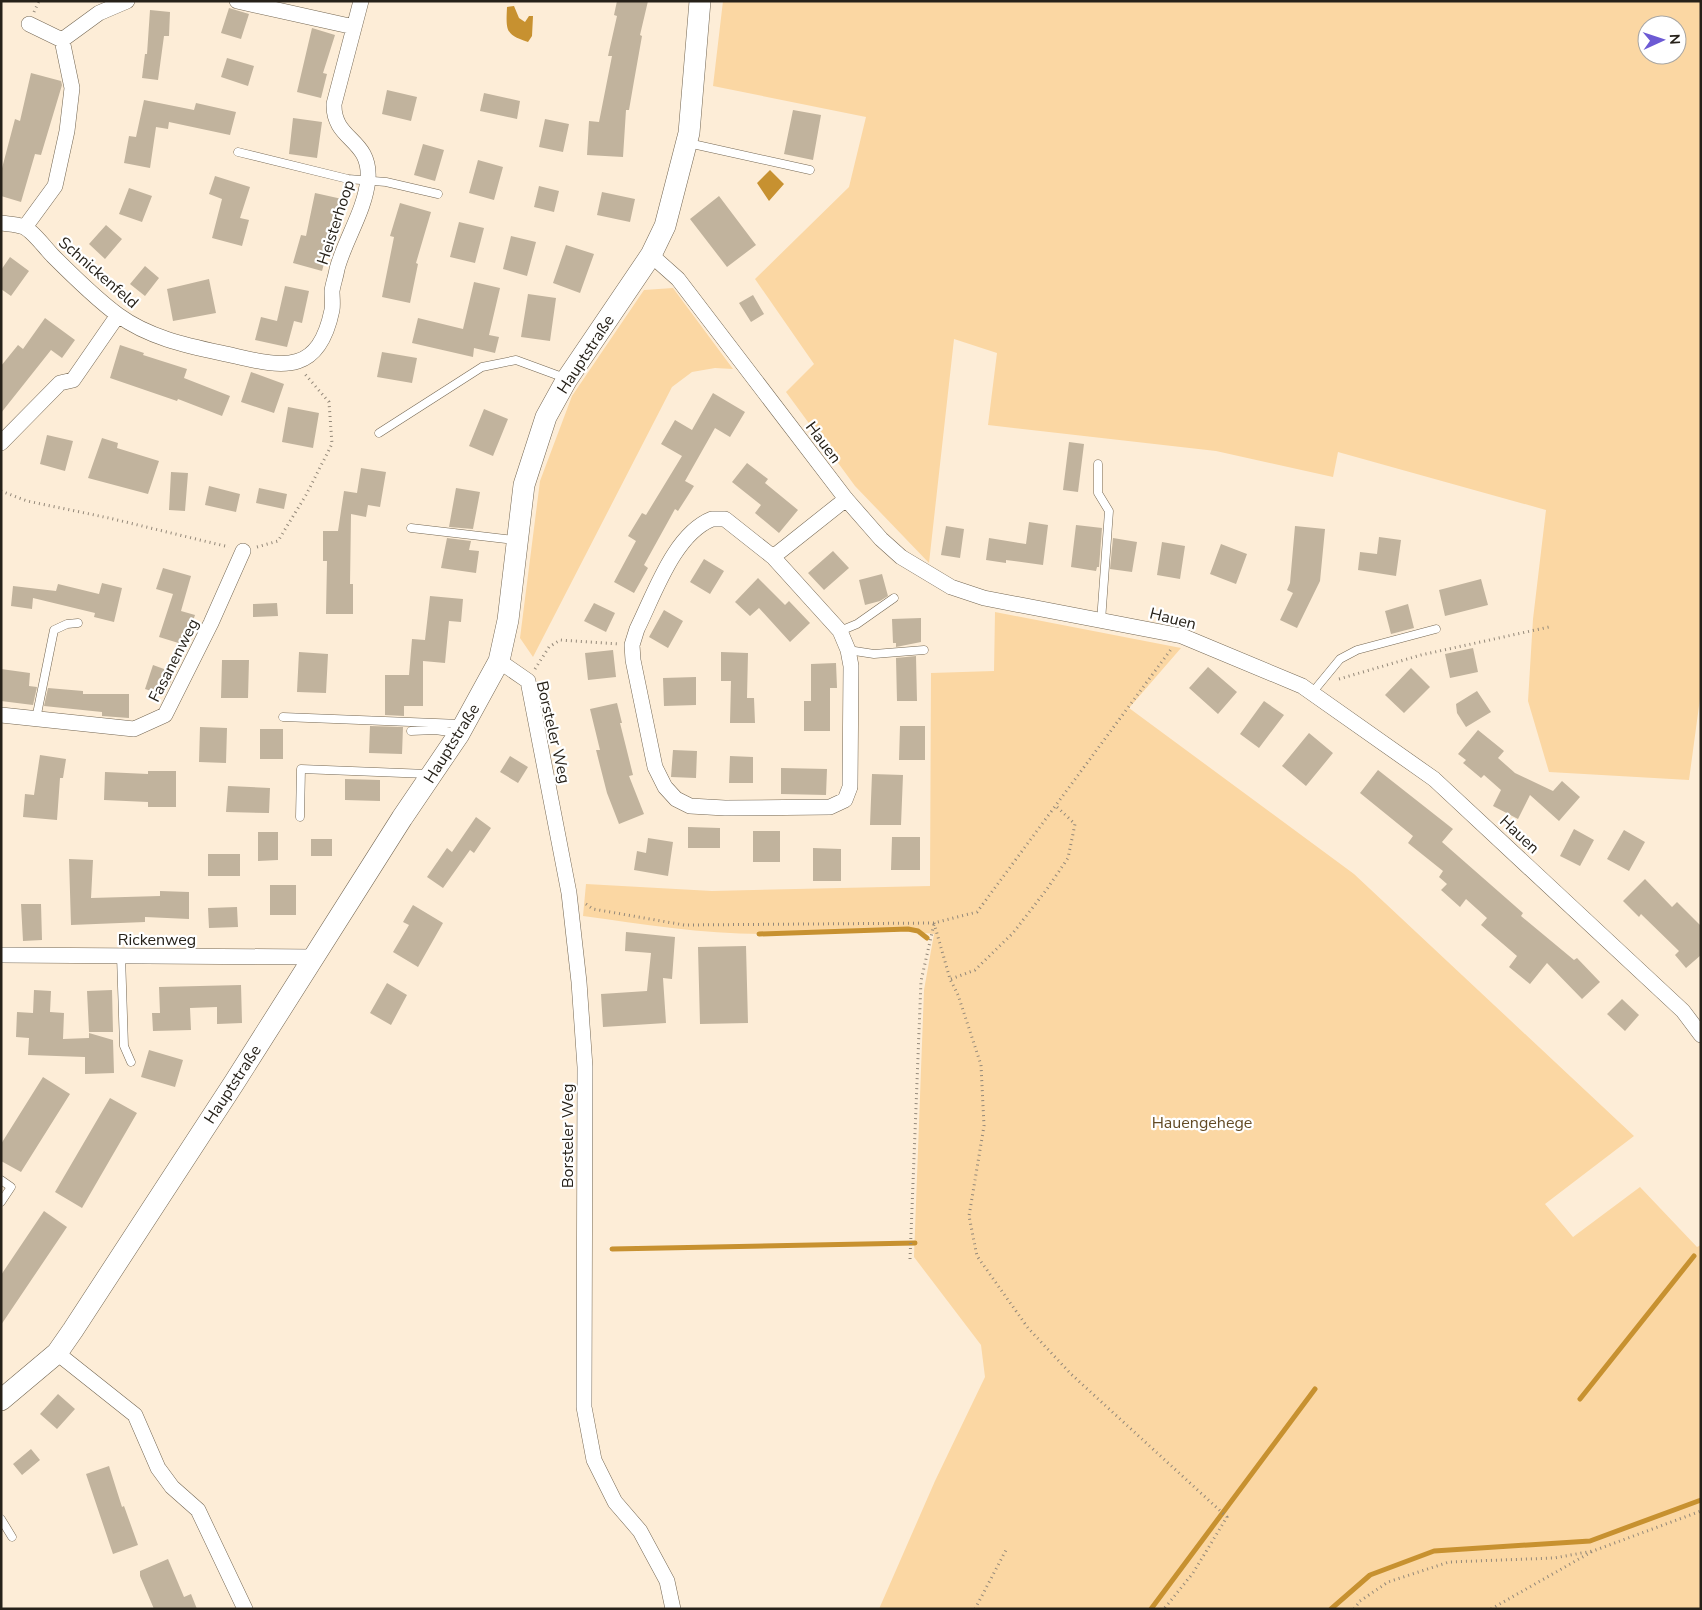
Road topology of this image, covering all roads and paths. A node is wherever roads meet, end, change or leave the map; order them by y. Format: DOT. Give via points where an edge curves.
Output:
graph roads {
  1 [pos="127,1"];
  2 [pos="237,1"];
  3 [pos="362,1"];
  4 [pos="700,1"];
  5 [pos="29,24"];
  6 [pos="354,27"];
  7 [pos="62,40"];
  8 [pos="687,143"];
  9 [pos="238,152"];
  10 [pos="810,170"];
  11 [pos="368,180"];
  12 [pos="438,194"];
  13 [pos="1,223"];
  14 [pos="24,227"];
  15 [pos="651,255"];
  16 [pos="118,315"];
  17 [pos="295,363"];
  18 [pos="567,379"];
  19 [pos="379,432"];
  20 [pos="1,444"];
  21 [pos="1098,464"];
  22 [pos="1,491"];
  23 [pos="846,499"];
  24 [pos="411,528"];
  25 [pos="517,540"];
  26 [pos="243,551"];
  27 [pos="773,557"];
  28 [pos="894,598"];
  29 [pos="1101,621"];
  30 [pos="78,623"];
  31 [pos="1549,626"];
  32 [pos="1436,630"];
  33 [pos="840,631"];
  34 [pos="1182,636"];
  35 [pos="632,645"];
  36 [pos="848,650"];
  37 [pos="924,650"];
  38 [pos="499,661"];
  39 [pos="528,680"];
  40 [pos="1312,693"];
  41 [pos="1,715"];
  42 [pos="283,717"];
  43 [pos="36,719"];
  44 [pos="462,729"];
  45 [pos="411,731"];
  46 [pos="432,775"];
  47 [pos="1057,807"];
  48 [pos="300,817"];
  49 [pos="569,893"];
  50 [pos="934,923"];
  51 [pos="1,955"];
  52 [pos="121,956"];
  53 [pos="313,957"];
  54 [pos="950,980"];
  55 [pos="1701,1035"];
  56 [pos="131,1062"];
  57 [pos="1,1180"];
  58 [pos="1,1202"];
  59 [pos="910,1259"];
  60 [pos="57,1354"];
  61 [pos="1,1400"];
  62 [pos="1701,1511"];
  63 [pos="1,1519"];
  64 [pos="12,1537"];
  65 [pos="1006,1550"];
  66 [pos="1593,1551"];
  67 [pos="245,1609"];
  68 [pos="673,1609"];
  69 [pos="975,1609"];
  70 [pos="1164,1609"];
  71 [pos="1354,1609"];
  72 [pos="1491,1609"];
  1 -- 7 [label="street" via="99,13"];
  2 -- 6 [label="street"];
  3 -- 6 [label="street, Heisterhoop"];
  4 -- 8 [label="main road, Hauptstraße"];
  5 -- 7 [label="street"];
  6 -- 11 [label="street, Heisterhoop" via="334,104 334,117 340,129 363,150"];
  7 -- 14 [label="street" via="72,88 67,131 55,186"];
  8 -- 10 [label="lane"];
  8 -- 15 [label="main road, Hauptstraße" via="665,226"];
  9 -- 11 [label="lane" via="348,179"];
  11 -- 12 [label="lane"];
  11 -- 17 [label="street, Heisterhoop" via="355,226 340,256 332,289 332,309 320,343 309,356"];
  13 -- 14 [label="street"];
  14 -- 16 [label="street, Schnickenfeld"];
  15 -- 18 [label="main road, Hauptstraße"];
  15 -- 23 [label="street, Hauen" via="678,279"];
  16 -- 17 [label="street, Schnickenfeld" via="172,342 273,365"];
  16 -- 20 [label="street" via="73,380 60,383"];
  17 -- 26 [label="path" via="330,402 332,444 278,541"];
  18 -- 19 [label="lane" via="516,360 482,367"];
  18 -- 25 [label="main road, Hauptstraße" via="546,418 531,460 524,485"];
  21 -- 29 [label="lane" via="1098,493 1109,511"];
  22 -- 26 [label="path" via="27,501"];
  23 -- 27 [label="street"];
  23 -- 29 [label="street, Hauen" via="901,557 951,587 984,598"];
  24 -- 25 [label="lane"];
  25 -- 38 [label="main road, Hauptstraße" via="508,620"];
  26 -- 43 [label="street, Fasanenweg" via="166,716 134,729"];
  27 -- 33 [label="street"];
  27 -- 35 [label="street" via="725,519 702,523 682,541"];
  28 -- 33 [label="lane" via="857,624"];
  29 -- 34 [label="street, Hauen"];
  30 -- 43 [label="lane" via="54,630"];
  31 -- 40 [label="path" via="1421,655 1341,678"];
  32 -- 40 [label="lane" via="1356,650 1340,660"];
  33 -- 36 [label="street"];
  34 -- 40 [label="street, Hauen"];
  34 -- 47 [label="path"];
  35 -- 36 [label="street" via="637,687 655,768 665,787 676,799 690,806 725,808 830,807 845,800 850,787 851,666"];
  35 -- 39 [label="path" via="560,640 548,647"];
  36 -- 37 [label="lane" via="874,654"];
  38 -- 39 [label="street, Borsteler Weg"];
  38 -- 44 [label="main road, Hauptstraße"];
  39 -- 49 [label="street, Borsteler Weg"];
  40 -- 55 [label="street, Hauen" via="1434,779 1683,1010"];
  41 -- 43 [label="street, Fasanenweg"];
  42 -- 44 [label="lane"];
  44 -- 45 [label="lane"];
  44 -- 46 [label="main road, Hauptstraße"];
  46 -- 48 [label="lane" via="301,769"];
  46 -- 53 [label="main road, Hauptstraße"];
  47 -- 50 [label="path" via="977,912"];
  47 -- 54 [label="path" via="1075,824 1068,858 1048,890 1013,933 975,970"];
  49 -- 50 [label="path" via="593,909 684,925"];
  49 -- 68 [label="street, Borsteler Weg" via="585,1067 584,1407 594,1460 615,1502 640,1531 667,1581"];
  50 -- 54 [label="path"];
  50 -- 59 [label="path" via="921,981"];
  51 -- 52 [label="street, Rickenweg"];
  52 -- 53 [label="street, Rickenweg"];
  52 -- 56 [label="lane" via="124,1046"];
  53 -- 60 [label="main road, Hauptstraße"];
  54 -- 70 [label="path" via="981,1065 984,1126 969,1216 977,1256 1028,1328 1071,1374 1227,1517 1193,1573"];
  57 -- 58 [label="lane" via="11,1187"];
  60 -- 61 [label="main road, Hauptstraße"];
  60 -- 67 [label="street" via="135,1414 158,1468 172,1487 198,1510"];
  62 -- 66 [label="path"];
  63 -- 64 [label="lane"];
  65 -- 69 [label="path"];
  66 -- 71 [label="path" via="1554,1558 1448,1562 1388,1582 1360,1601"];
  66 -- 72 [label="path"];
}
